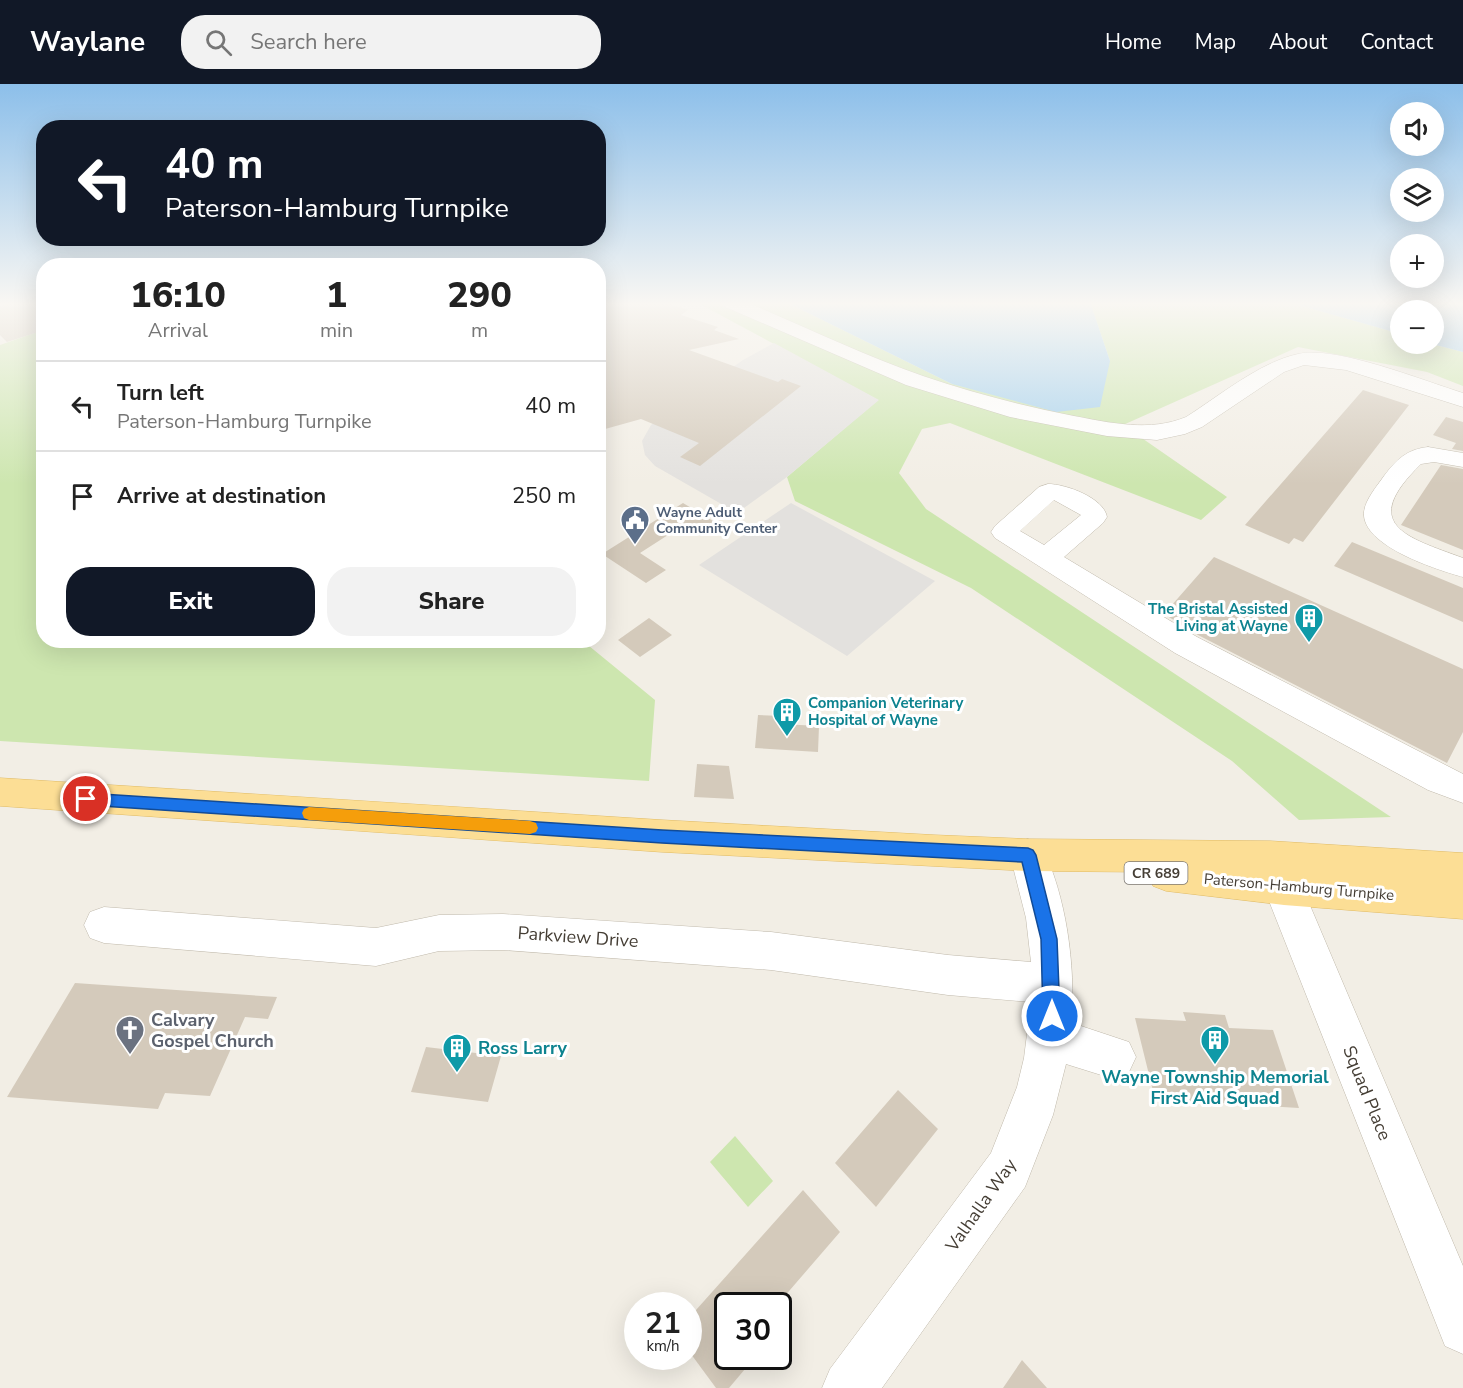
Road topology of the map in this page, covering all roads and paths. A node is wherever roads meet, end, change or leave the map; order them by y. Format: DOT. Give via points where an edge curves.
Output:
graph roads {
  1 [pos="874,363"];
  2 [pos="1291,363"];
  3 [pos="1343,363"];
  4 [pos="1463,400"];
  5 [pos="1463,460"];
  6 [pos="1046,558"];
  7 [pos="1463,568"];
  8 [pos="1462,788"];
  9 [pos="0,792"];
  10 [pos="1028,855"];
  11 [pos="1463,870"];
  12 [pos="1277,873"];
  13 [pos="1463,901"];
  14 [pos="104,925"];
  15 [pos="1052,984"];
  16 [pos="1048,1037"];
  17 [pos="1114,1057"];
  18 [pos="1463,1328"];
  19 [pos="849,1388"];
  1 -- 2 [label="street" via="914,380 1018,412 1107,429 1157,433 1194,422"];
  3 -- 4 [label="street"];
  5 -- 7 [label="street" via="1420,455 1411,459 1377,510 1385,531 1398,540"];
  6 -- 8 [label="street" via="1196,650"];
  9 -- 10 [label="main road, Paterson-Hamburg Turnpike / CR 689" via="662,836"];
  10 -- 12 [label="main road, Paterson-Hamburg Turnpike / CR 689" via="1118,869"];
  10 -- 15 [label="street, Valhalla Way" via="1049,939"];
  11 -- 12 [label="main road, Paterson-Hamburg Turnpike / CR 689"];
  12 -- 13 [label="main road, Paterson-Hamburg Turnpike / CR 689"];
  12 -- 18 [label="street, Squad Place"];
  14 -- 15 [label="street, Parkview Drive" via="375,947 439,933 503,932 771,951 948,975"];
  15 -- 16 [label="street, Valhalla Way"];
  16 -- 17 [label="street"];
  16 -- 19 [label="street, Valhalla Way" via="1039,1093 1008,1170"];
}
